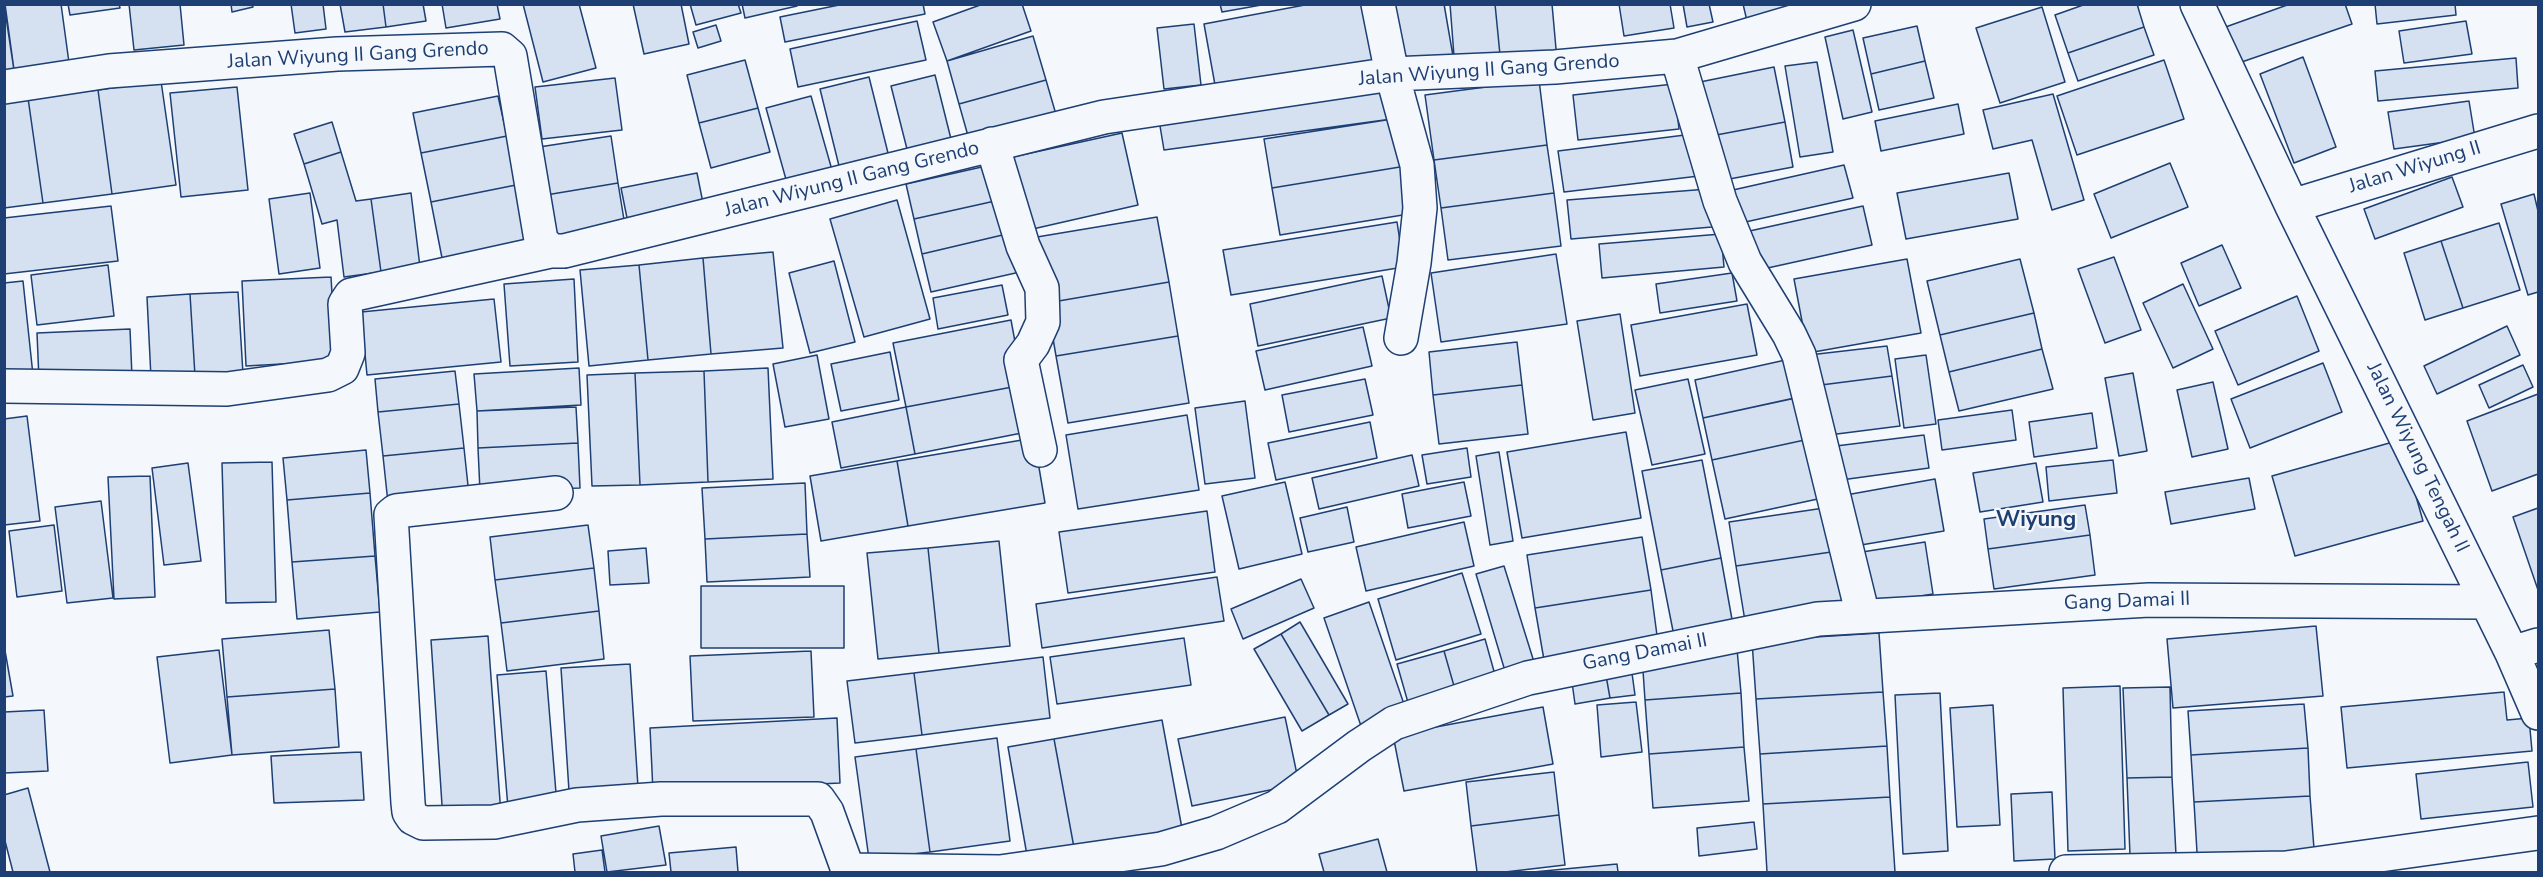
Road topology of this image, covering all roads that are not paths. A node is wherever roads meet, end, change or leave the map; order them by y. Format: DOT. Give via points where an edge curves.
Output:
graph roads {
  1 [pos="1378,4"];
  2 [pos="1854,4"];
  3 [pos="2197,4"];
  4 [pos="1677,56"];
  5 [pos="1392,74"];
  6 [pos="4,87"];
  7 [pos="2538,131"];
  8 [pos="992,144"];
  9 [pos="2292,206"];
  10 [pos="551,251"];
  11 [pos="1401,338"];
  12 [pos="4,386"];
  13 [pos="1040,450"];
  14 [pos="556,493"];
  15 [pos="2487,602"];
  16 [pos="1863,616"];
  17 [pos="2525,649"];
  18 [pos="2538,713"];
  19 [pos="2538,833"];
  20 [pos="1162,861"];
  21 [pos="847,872"];
  22 [pos="2066,873"];
  1 -- 5 [label="street"];
  2 -- 4 [label="street, Jalan Wiyung II Gang Grendo"];
  3 -- 9 [label="street, Jalan Wiyung Tengah II"];
  4 -- 5 [label="street, Jalan Wiyung II Gang Grendo" via="1555,67"];
  4 -- 16 [label="street" via="1720,201 1744,262 1799,355"];
  5 -- 8 [label="street, Jalan Wiyung II Gang Grendo" via="1104,117"];
  5 -- 11 [label="street" via="1417,165 1420,208"];
  6 -- 10 [label="street, Jalan Wiyung II Gang Grendo" via="121,70 337,54 502,49 510,56 541,240"];
  7 -- 9 [label="street, Jalan Wiyung II"];
  8 -- 10 [label="street, Jalan Wiyung II Gang Grendo" via="564,251"];
  8 -- 13 [label="street" via="1023,246 1042,288 1043,322 1021,360"];
  9 -- 15 [label="street, Jalan Wiyung Tengah II"];
  10 -- 12 [label="street" via="351,295 345,304 348,353 342,368 328,375 227,389"];
  14 -- 21 [label="street" via="396,511 391,515 408,803 413,818 423,823 494,822 588,804 661,799 818,800 827,812"];
  15 -- 16 [label="street, Gang Damai II" via="2149,600"];
  15 -- 17 [label="street, Jalan Wiyung Tengah II"];
  16 -- 20 [label="street, Gang Damai II" via="1818,619 1528,678 1394,723 1277,807"];
  17 -- 18 [label="street, Jalan Wiyung Tengah II"];
  19 -- 22 [label="street" via="2286,868"];
  20 -- 21 [label="street, Gang Damai II" via="1000,872"];
}
